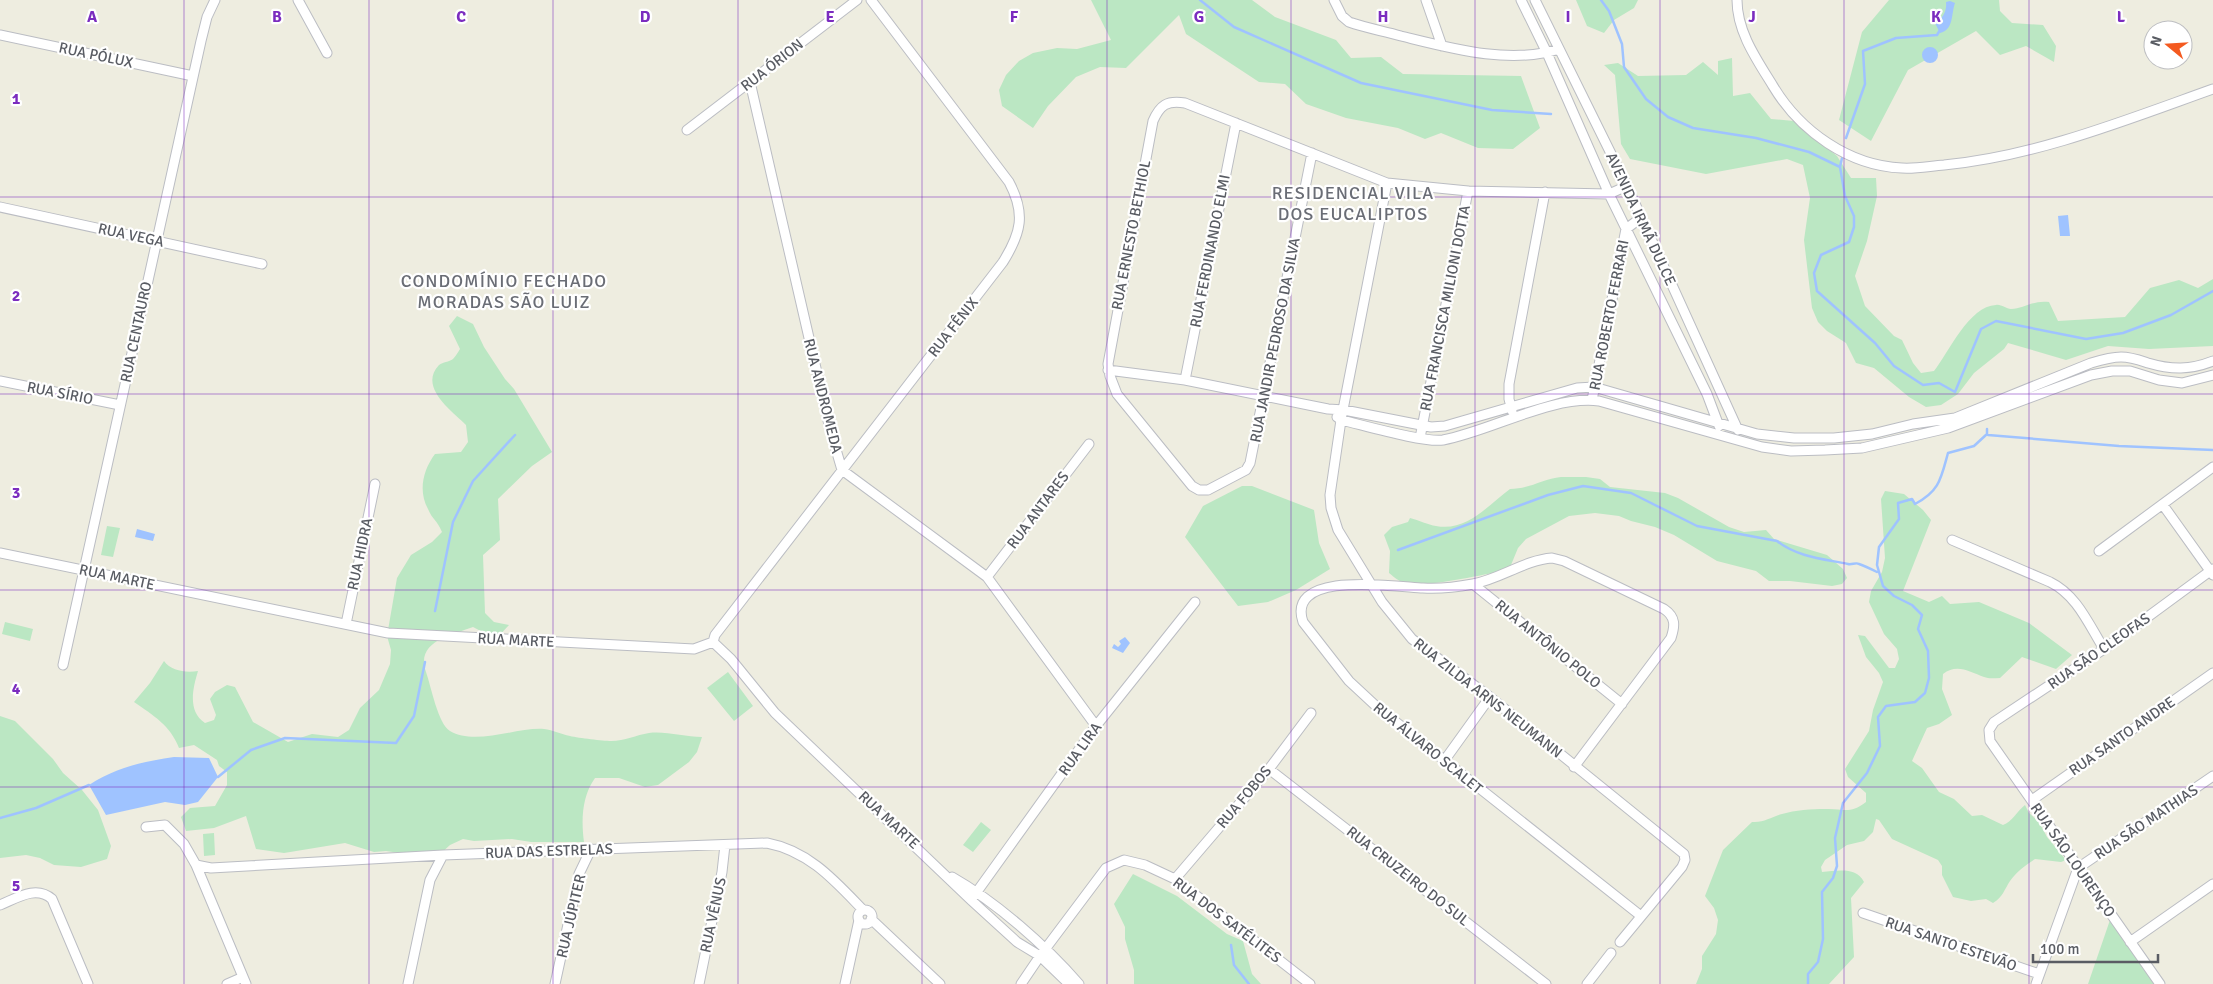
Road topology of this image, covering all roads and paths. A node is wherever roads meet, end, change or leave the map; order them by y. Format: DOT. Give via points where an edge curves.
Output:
graph roads {
  1 [pos="216,0"];
  2 [pos="298,0"];
  3 [pos="857,0"];
  4 [pos="871,0"];
  5 [pos="1334,0"];
  6 [pos="1426,0"];
  7 [pos="1521,0"];
  8 [pos="1535,0"];
  9 [pos="1737,0"];
  10 [pos="0,35"];
  11 [pos="1442,46"];
  12 [pos="1559,50"];
  13 [pos="327,53"];
  14 [pos="1547,53"];
  15 [pos="193,76"];
  16 [pos="750,82"];
  17 [pos="2213,89"];
  18 [pos="1236,123"];
  19 [pos="687,130"];
  20 [pos="1312,153"];
  21 [pos="1387,183"];
  22 [pos="1628,186"];
  23 [pos="1468,191"];
  24 [pos="1545,192"];
  25 [pos="1609,194"];
  26 [pos="0,207"];
  27 [pos="1642,217"];
  28 [pos="1626,229"];
  29 [pos="156,240"];
  30 [pos="262,264"];
  31 [pos="2213,361"];
  32 [pos="2083,366"];
  33 [pos="1108,370"];
  34 [pos="2213,375"];
  35 [pos="2088,376"];
  36 [pos="1185,380"];
  37 [pos="0,381"];
  38 [pos="1594,386"];
  39 [pos="1264,396"];
  40 [pos="1592,400"];
  41 [pos="120,405"];
  42 [pos="1511,408"];
  43 [pos="1328,409"];
  44 [pos="1344,410"];
  45 [pos="1515,418"];
  46 [pos="1342,420"];
  47 [pos="1718,422"];
  48 [pos="1913,424"];
  49 [pos="1422,425"];
  50 [pos="1738,429"];
  51 [pos="1720,435"];
  52 [pos="1915,436"];
  53 [pos="1420,438"];
  54 [pos="1740,441"];
  55 [pos="1088,444"];
  56 [pos="2213,467"];
  57 [pos="842,470"];
  58 [pos="375,484"];
  59 [pos="2163,505"];
  60 [pos="1952,540"];
  61 [pos="2099,551"];
  62 [pos="0,552"];
  63 [pos="83,570"];
  64 [pos="2212,572"];
  65 [pos="987,577"];
  66 [pos="1371,583"];
  67 [pos="1474,584"];
  68 [pos="1194,602"];
  69 [pos="346,624"];
  70 [pos="713,642"];
  71 [pos="2104,650"];
  72 [pos="63,665"];
  73 [pos="2213,672"];
  74 [pos="1490,697"];
  75 [pos="1622,704"];
  76 [pos="1311,713"];
  77 [pos="1096,726"];
  78 [pos="1989,734"];
  79 [pos="1444,761"];
  80 [pos="1574,767"];
  81 [pos="1269,769"];
  82 [pos="2213,776"];
  83 [pos="2032,800"];
  84 [pos="146,827"];
  85 [pos="725,845"];
  86 [pos="590,849"];
  87 [pos="443,856"];
  88 [pos="196,865"];
  89 [pos="211,868"];
  90 [pos="2078,868"];
  91 [pos="943,872"];
  92 [pos="1175,879"];
  93 [pos="203,881"];
  94 [pos="2213,884"];
  95 [pos="978,891"];
  96 [pos="971,900"];
  97 [pos="0,905"];
  98 [pos="863,910"];
  99 [pos="1863,913"];
  100 [pos="1641,916"];
  101 [pos="1008,918"];
  102 [pos="871,919"];
  103 [pos="858,920"];
  104 [pos="1001,927"];
  105 [pos="1620,942"];
  106 [pos="2130,942"];
  107 [pos="1042,952"];
  108 [pos="1611,953"];
  109 [pos="2039,974"];
  110 [pos="245,981"];
  111 [pos="88,984"];
  112 [pos="227,984"];
  113 [pos="408,984"];
  114 [pos="555,984"];
  115 [pos="699,984"];
  116 [pos="845,984"];
  117 [pos="940,984"];
  118 [pos="1021,984"];
  119 [pos="1069,984"];
  120 [pos="1079,984"];
  121 [pos="1310,984"];
  122 [pos="1546,984"];
  123 [pos="1587,984"];
  124 [pos="2036,984"];
  125 [pos="2160,984"];
  1 -- 15 [label="street, RUA CENTAURO" via="207,17"];
  2 -- 13 [label="street"];
  3 -- 16 [label="street, RUA ÓRION"];
  4 -- 57 [label="street, RUA FÊNIX" via="1005,176 1016,196 1020,228 1003,262"];
  5 -- 11 [label="street" via="1346,19 1354,24"];
  6 -- 11 [label="street"];
  7 -- 14 [label="street, AVENIDA IRMÃ DULCE"];
  8 -- 12 [label="street, AVENIDA IRMÃ DULCE"];
  9 -- 17 [label="street" via="1737,11 1748,40 1786,106 1801,122 1834,146 1852,156 1884,165 1902,168 1962,163 2033,150"];
  10 -- 15 [label="street, RUA PÓLUX"];
  11 -- 14 [label="street" via="1465,52"];
  12 -- 14 [label="street"];
  12 -- 22 [label="street, AVENIDA IRMÃ DULCE"];
  14 -- 25 [label="street, AVENIDA IRMÃ DULCE"];
  15 -- 29 [label="street, RUA CENTAURO"];
  16 -- 19 [label="street, RUA ÓRION"];
  16 -- 57 [label="street, RUA ANDROMEDA"];
  18 -- 20 [label="street"];
  18 -- 33 [label="street, RUA ERNESTO BETHIOL" via="1175,101 1160,108 1153,121"];
  18 -- 36 [label="street, RUA FERDINANDO ELMI"];
  20 -- 21 [label="street"];
  20 -- 39 [label="street, RUA JANDIR PEDROSO DA SILVA"];
  21 -- 23 [label="street"];
  21 -- 44 [label="street, RUA ZILDA ARNS NEUMANN"];
  22 -- 25 [label="street"];
  22 -- 27 [label="street, AVENIDA IRMÃ DULCE"];
  23 -- 24 [label="street"];
  23 -- 49 [label="street, RUA FRANCISCA MILIONI DOTTA"];
  24 -- 25 [label="street"];
  24 -- 42 [label="street" via="1509,384"];
  25 -- 28 [label="street, AVENIDA IRMÃ DULCE"];
  26 -- 29 [label="street, RUA VEGA"];
  27 -- 28 [label="street"];
  27 -- 50 [label="street, AVENIDA IRMÃ DULCE"];
  28 -- 38 [label="street, RUA ROBERTO FERRARI"];
  28 -- 47 [label="street, AVENIDA IRMÃ DULCE"];
  29 -- 30 [label="street, RUA VEGA"];
  29 -- 41 [label="street, RUA CENTAURO"];
  31 -- 32 [label="street" via="2176,369 2121,357"];
  32 -- 35 [label="street"];
  32 -- 48 [label="street" via="1954,418"];
  33 -- 36 [label="street"];
  33 -- 39 [label="street, RUA JANDIR PEDROSO DA SILVA" via="1117,394 1195,489 1208,490 1248,468"];
  34 -- 35 [label="street" via="2182,383 2121,370"];
  35 -- 52 [label="street" via="1974,420"];
  36 -- 39 [label="street"];
  37 -- 41 [label="street, RUA SÍRIO"];
  38 -- 40 [label="street, RUA ROBERTO FERRARI"];
  38 -- 42 [label="street"];
  38 -- 47 [label="street"];
  39 -- 43 [label="street"];
  40 -- 45 [label="street" via="1571,402"];
  40 -- 51 [label="street"];
  41 -- 63 [label="street, RUA CENTAURO"];
  42 -- 45 [label="street"];
  42 -- 49 [label="street" via="1444,426"];
  43 -- 44 [label="street"];
  43 -- 46 [label="street"];
  44 -- 46 [label="street, RUA ZILDA ARNS NEUMANN"];
  44 -- 49 [label="street"];
  45 -- 53 [label="street" via="1443,440"];
  46 -- 53 [label="street"];
  46 -- 66 [label="street, RUA ZILDA ARNS NEUMANN" via="1330,495 1331,508 1345,544"];
  47 -- 50 [label="street"];
  47 -- 51 [label="street, AVENIDA IRMÃ DULCE"];
  48 -- 50 [label="street" via="1872,434 1834,438 1771,436"];
  48 -- 52 [label="street"];
  49 -- 53 [label="street, RUA FRANCISCA MILIONI DOTTA"];
  50 -- 54 [label="street, AVENIDA IRMÃ DULCE"];
  51 -- 54 [label="street"];
  52 -- 54 [label="street" via="1862,448 1790,451 1762,448"];
  55 -- 65 [label="street, RUA ANTARES"];
  56 -- 59 [label="street"];
  57 -- 65 [label="street, RUA ANDROMEDA"];
  57 -- 70 [label="street, RUA FÊNIX" via="715,635"];
  58 -- 69 [label="street, RUA HIDRA"];
  59 -- 61 [label="street"];
  59 -- 64 [label="street"];
  60 -- 71 [label="street" via="2065,591 2073,598"];
  62 -- 63 [label="street, RUA MARTE"];
  63 -- 69 [label="street, RUA MARTE"];
  63 -- 72 [label="street, RUA CENTAURO"];
  64 -- 71 [label="street, RUA SÃO CLEOFAS"];
  65 -- 77 [label="street, RUA ANDROMEDA"];
  66 -- 67 [label="street, RUA ÁLVARO SCALET" via="1426,588"];
  66 -- 74 [label="street, RUA ZILDA ARNS NEUMANN" via="1412,639"];
  66 -- 79 [label="street, RUA ÁLVARO SCALET" via="1328,587 1310,595 1302,608 1303,622 1349,681"];
  67 -- 75 [label="street, RUA ANTÔNIO POLO"];
  67 -- 75 [label="street, RUA ÁLVARO SCALET" via="1552,558 1664,609 1673,618 1670,638"];
  68 -- 77 [label="street, RUA LIRA"];
  69 -- 70 [label="street, RUA MARTE" via="388,633 694,649"];
  70 -- 91 [label="street, RUA MARTE" via="775,713"];
  71 -- 78 [label="street, RUA SÃO CLEOFAS" via="1994,722"];
  73 -- 83 [label="street, RUA SANTO ANDRE"];
  74 -- 79 [label="street"];
  74 -- 80 [label="street, RUA ZILDA ARNS NEUMANN"];
  75 -- 80 [label="street"];
  76 -- 81 [label="street, RUA FOBOS"];
  77 -- 95 [label="street, RUA LIRA"];
  78 -- 83 [label="street, RUA SÃO LOURENÇO" via="1990,741"];
  79 -- 100 [label="street, RUA ÁLVARO SCALET"];
  80 -- 100 [label="street, RUA ZILDA ARNS NEUMANN" via="1684,854 1682,867"];
  81 -- 92 [label="street, RUA FOBOS"];
  81 -- 122 [label="street, RUA CRUZEIRO DO SUL"];
  82 -- 90 [label="street, RUA SÃO MATHIAS"];
  83 -- 90 [label="street, RUA SÃO LOURENÇO"];
  84 -- 88 [label="street" via="165,825 184,844"];
  85 -- 86 [label="street, RUA DAS ESTRELAS"];
  85 -- 98 [label="street, RUA DAS ESTRELAS" via="767,843 790,850 824,870"];
  85 -- 115 [label="street, RUA VÊNUS"];
  86 -- 87 [label="street, RUA DAS ESTRELAS"];
  86 -- 114 [label="street, RUA JÚPITER" via="579,874"];
  87 -- 89 [label="street, RUA DAS ESTRELAS"];
  87 -- 113 [label="street" via="430,880"];
  88 -- 89 [label="street, RUA DAS ESTRELAS"];
  88 -- 93 [label="street"];
  89 -- 93 [label="street"];
  90 -- 106 [label="street, RUA SÃO LOURENÇO"];
  90 -- 109 [label="street"];
  91 -- 95 [label="street, RUA MARTE"];
  91 -- 96 [label="street, RUA MARTE"];
  92 -- 107 [label="street, RUA DOS SATÉLITES" via="1134,861 1114,863 1099,876"];
  92 -- 121 [label="street, RUA DOS SATÉLITES"];
  93 -- 110 [label="street"];
  94 -- 106 [label="street"];
  95 -- 96 [label="street, RUA LIRA"];
  95 -- 101 [label="street, RUA MARTE"];
  96 -- 104 [label="street, RUA MARTE"];
  97 -- 111 [label="street" via="36,892 52,899"];
  98 -- 102 [label="street" via="871,914"];
  98 -- 103 [label="street"];
  99 -- 109 [label="street, RUA SANTO ESTEVÃO"];
  100 -- 105 [label="street"];
  101 -- 104 [label="street"];
  101 -- 107 [label="street, RUA MARTE"];
  102 -- 103 [label="street" via="867,924"];
  102 -- 117 [label="street"];
  103 -- 116 [label="street"];
  104 -- 107 [label="street, RUA MARTE" via="1017,942"];
  106 -- 125 [label="street, RUA SÃO LOURENÇO"];
  107 -- 118 [label="street, RUA DOS SATÉLITES"];
  107 -- 119 [label="street, RUA MARTE"];
  107 -- 120 [label="street, RUA MARTE"];
  108 -- 123 [label="street"];
  109 -- 124 [label="street"];
  110 -- 112 [label="street"];
}
